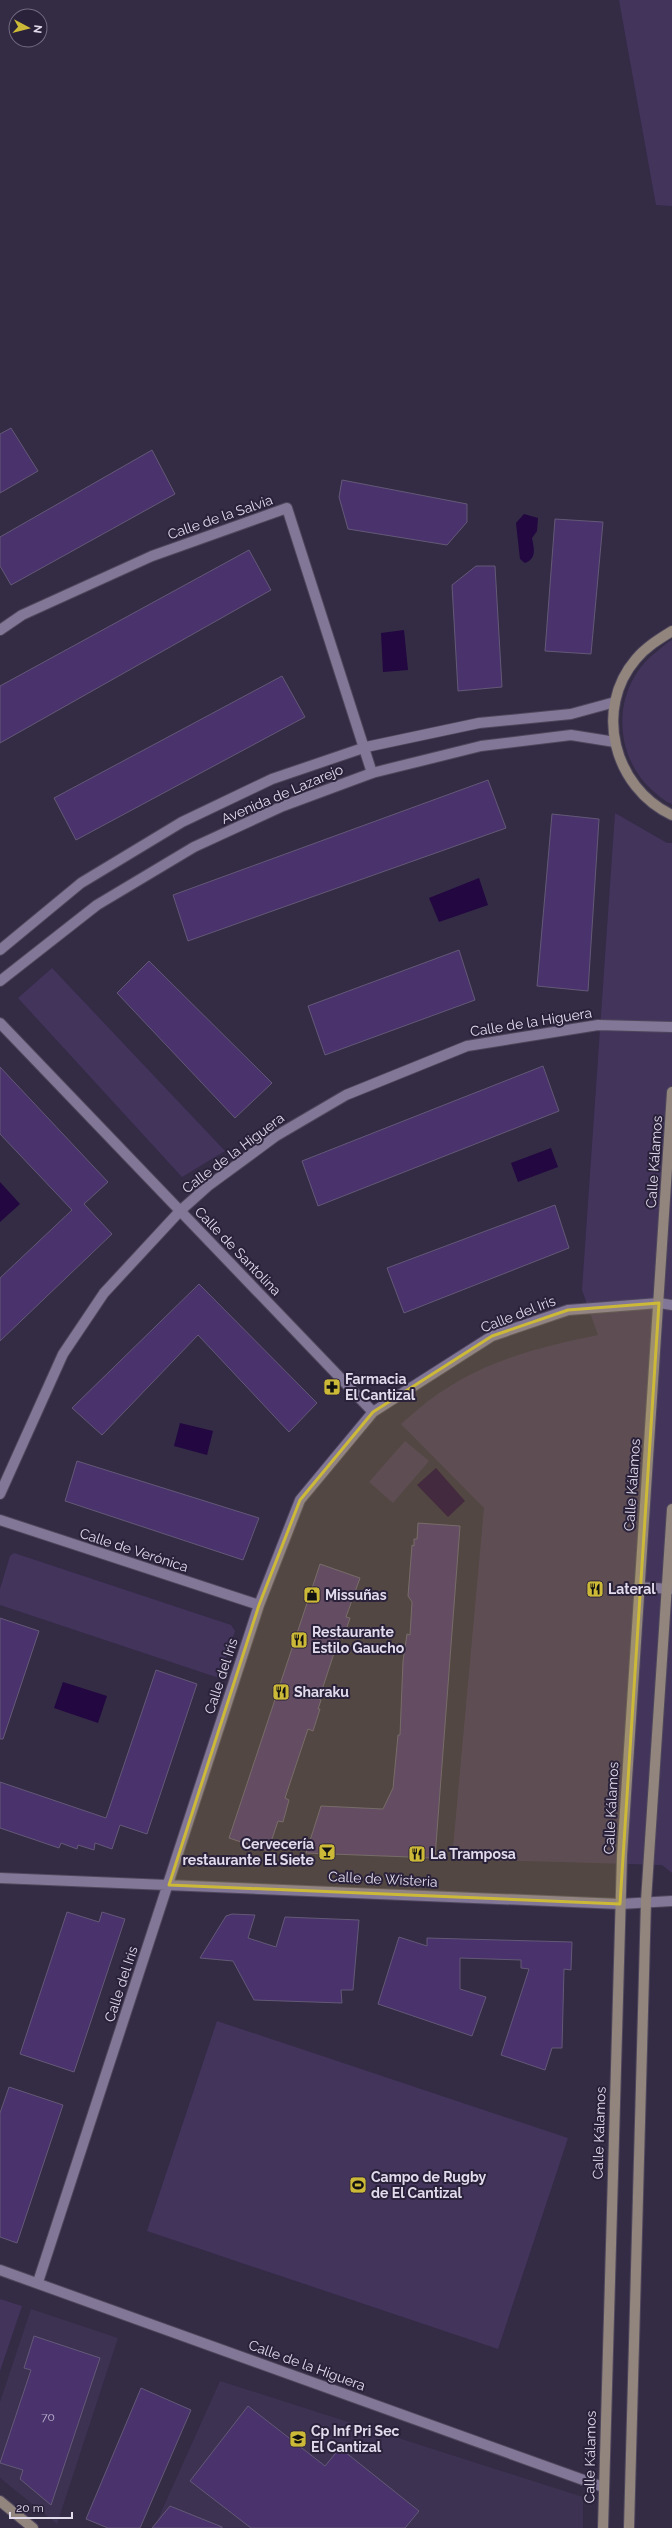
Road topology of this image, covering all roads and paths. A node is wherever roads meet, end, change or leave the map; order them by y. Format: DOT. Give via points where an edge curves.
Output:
graph roads {
  1 [pos="0,630"];
  2 [pos="672,631"];
  3 [pos="615,702"];
  4 [pos="614,742"];
  5 [pos="366,747"];
  6 [pos="372,773"];
  7 [pos="672,815"];
  8 [pos="0,950"];
  9 [pos="0,982"];
  10 [pos="0,1023"];
  11 [pos="672,1027"];
  12 [pos="672,1092"];
  13 [pos="180,1211"];
  14 [pos="659,1303"];
  15 [pos="672,1305"];
  16 [pos="373,1412"];
  17 [pos="0,1494"];
  18 [pos="672,1509"];
  19 [pos="0,1520"];
  20 [pos="638,1587"];
  21 [pos="669,1588"];
  22 [pos="259,1605"];
  23 [pos="0,1878"];
  24 [pos="169,1885"];
  25 [pos="646,1901"];
  26 [pos="672,1901"];
  27 [pos="620,1904"];
  28 [pos="0,2270"];
  29 [pos="38,2282"];
  30 [pos="603,2487"];
  31 [pos="0,2501"];
  32 [pos="33,2528"];
  33 [pos="603,2528"];
  34 [pos="629,2528"];
  1 -- 5 [label="street, Calle de la Salvia" via="22,614 152,556 287,508"];
  2 -- 3 [label="main road" via="653,642 635,659 623,679"];
  3 -- 4 [label="main road"];
  3 -- 5 [label="street, Avenida de Lazarejo" via="571,714 479,723"];
  4 -- 6 [label="street, Avenida de Lazarejo" via="571,735 481,746"];
  4 -- 7 [label="main road" via="623,768 639,791 659,809"];
  5 -- 6 [label="street, Calle de la Salvia"];
  5 -- 8 [label="street, Avenida de Lazarejo" via="272,779 182,822 81,883"];
  6 -- 9 [label="street, Avenida de Lazarejo" via="283,806 194,847 97,905"];
  10 -- 13 [label="street, Calle de Santolina"];
  11 -- 13 [label="street, Calle de la Higuera" via="598,1025 467,1046 346,1095 276,1136 208,1186"];
  12 -- 14 [label="main road, Calle Kálamos"];
  13 -- 16 [label="street, Calle de Santolina"];
  13 -- 17 [label="street, Calle de la Higuera" via="104,1293 63,1354"];
  14 -- 15 [label="street, Calle del Iris"];
  14 -- 16 [label="street, Calle del Iris" via="568,1310 492,1336"];
  14 -- 20 [label="main road, Calle Kálamos"];
  16 -- 22 [label="street, Calle del Iris" via="300,1500"];
  18 -- 21 [label="main road"];
  19 -- 22 [label="street, Calle de Verónica"];
  20 -- 21 [label="street"];
  20 -- 27 [label="main road, Calle Kálamos"];
  21 -- 25 [label="main road"];
  22 -- 24 [label="street, Calle del Iris"];
  23 -- 24 [label="street, Calle de Wisteria"];
  24 -- 27 [label="street, Calle de Wisteria"];
  24 -- 29 [label="street, Calle del Iris"];
  25 -- 26 [label="street, Calle de Wisteria"];
  25 -- 27 [label="street, Calle de Wisteria"];
  25 -- 34 [label="main road"];
  27 -- 30 [label="main road, Calle Kálamos"];
  28 -- 29 [label="street, Calle de la Higuera"];
  29 -- 30 [label="street, Calle de la Higuera"];
  30 -- 33 [label="main road, Calle Kálamos"];
  31 -- 32 [label="main road"];
}
